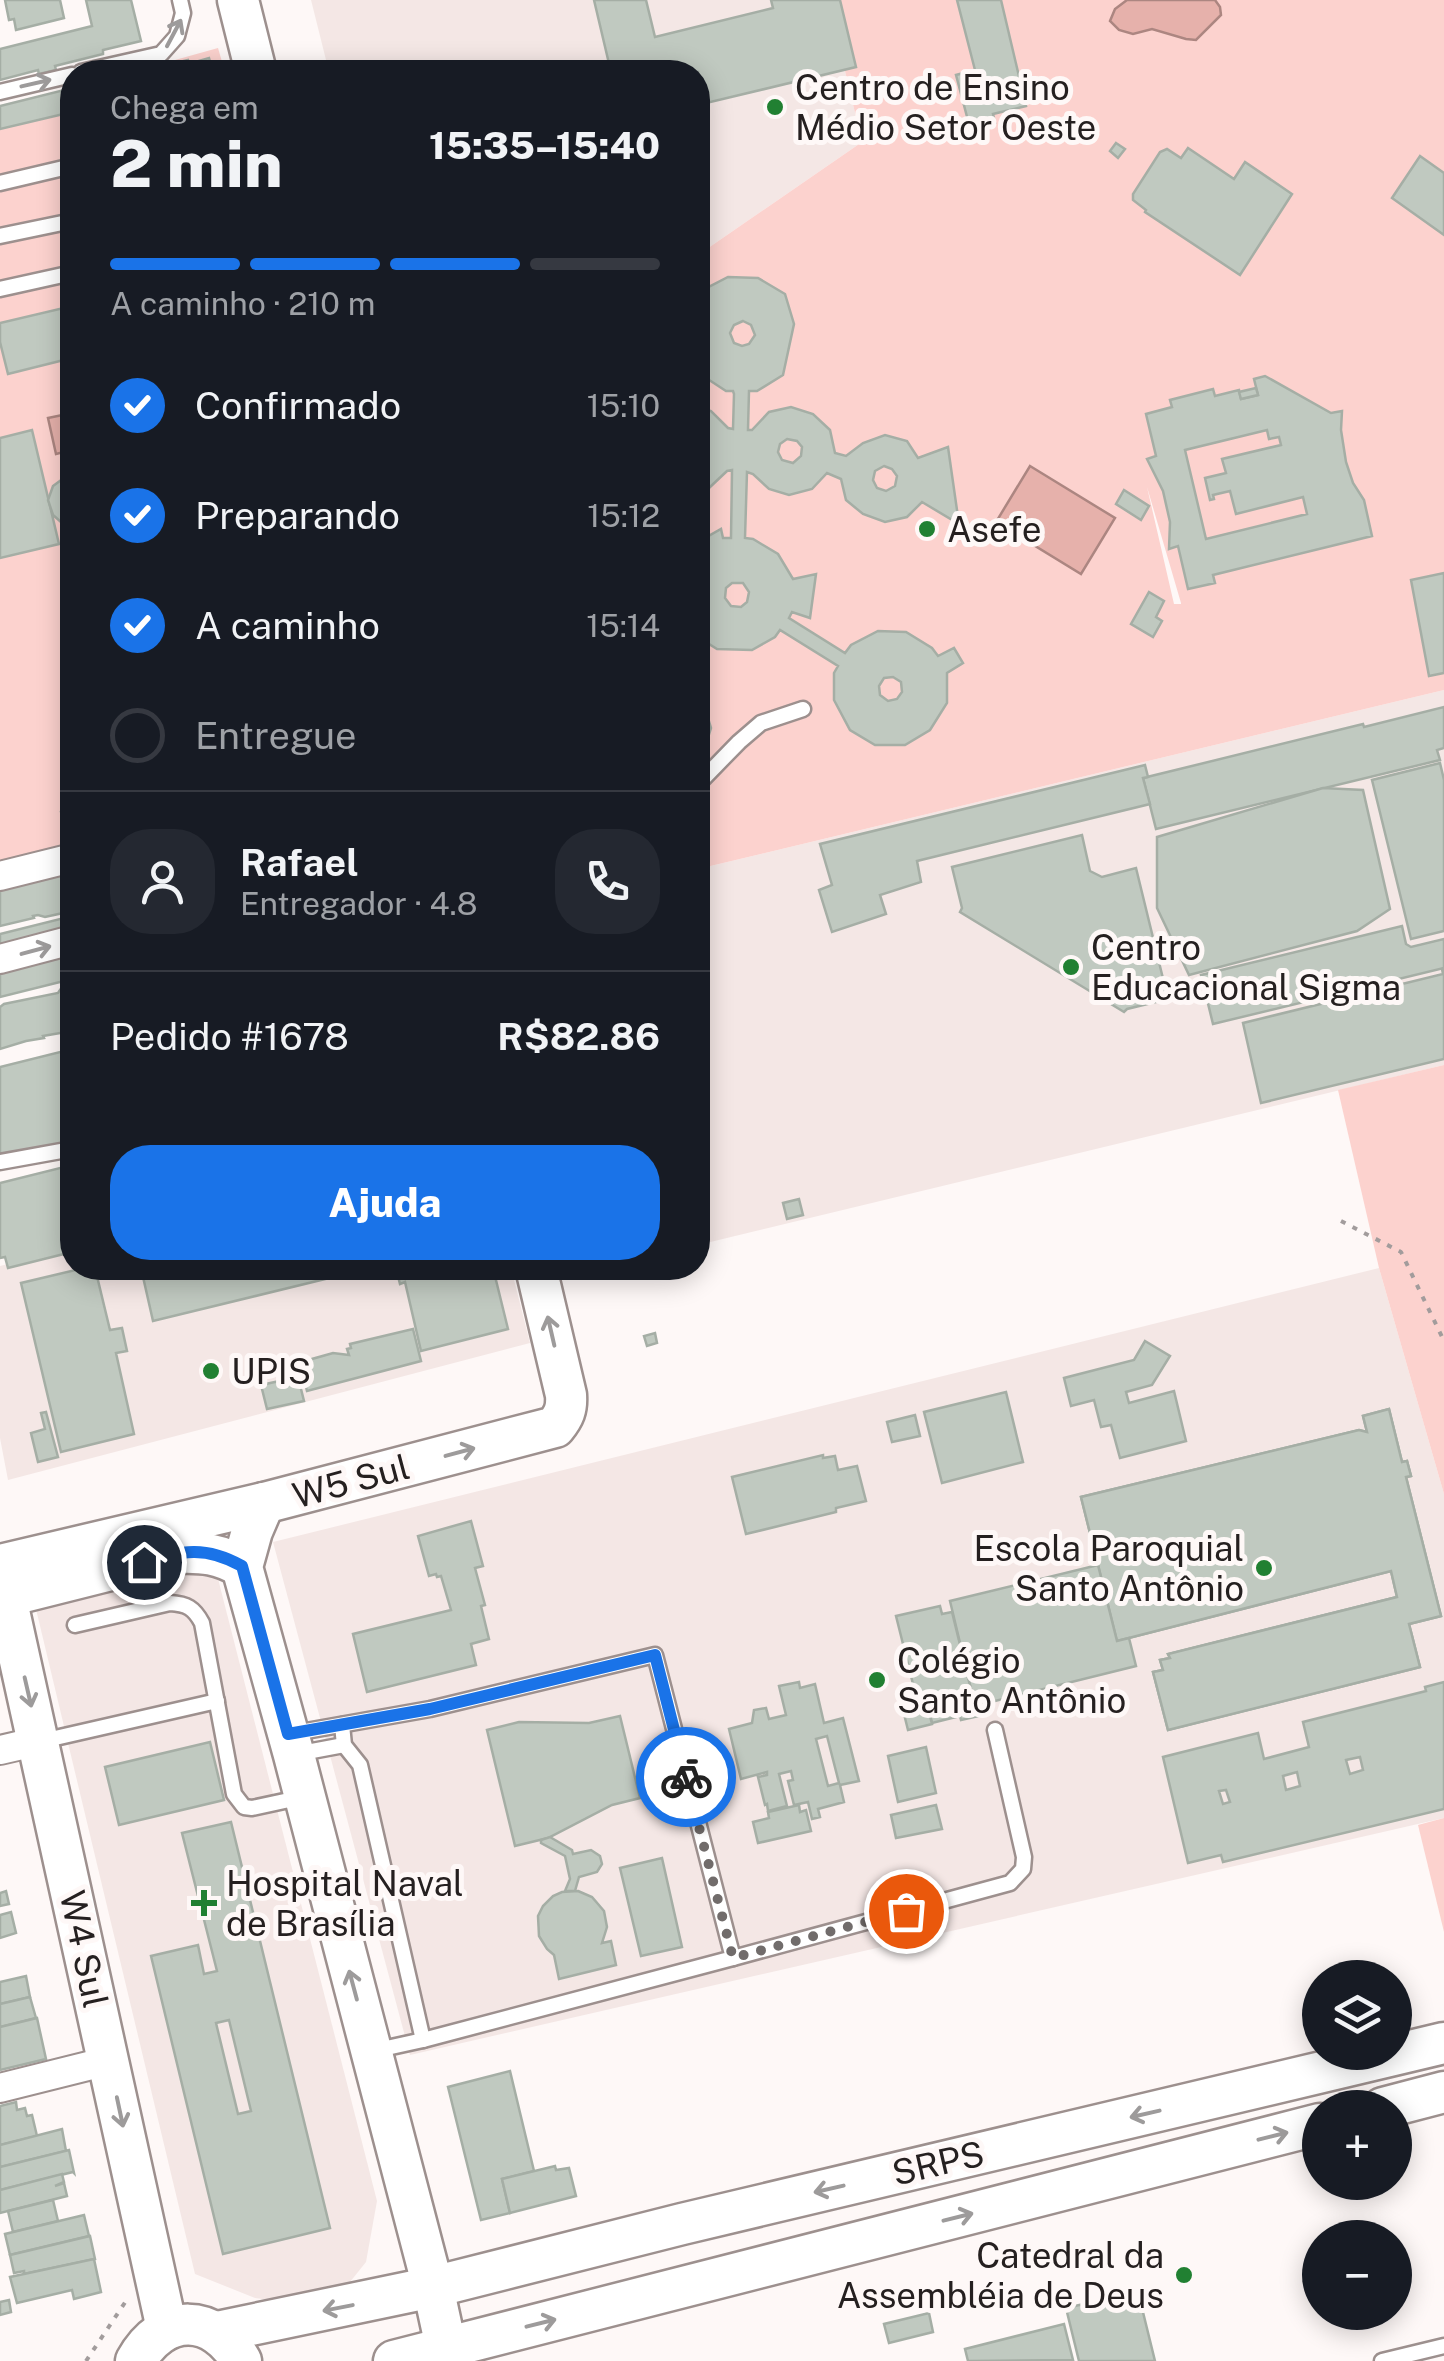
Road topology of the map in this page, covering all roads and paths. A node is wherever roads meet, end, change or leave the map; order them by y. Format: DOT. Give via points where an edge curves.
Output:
graph roads {
  1 [pos="180,0"];
  2 [pos="238,0"];
  3 [pos="134,60"];
  4 [pos="253,60"];
  5 [pos="60,77"];
  6 [pos="0,92"];
  7 [pos="60,169"];
  8 [pos="0,182"];
  9 [pos="60,224"];
  10 [pos="0,236"];
  11 [pos="60,276"];
  12 [pos="0,290"];
  13 [pos="803,708"];
  14 [pos="710,771"];
  15 [pos="60,861"];
  16 [pos="0,876"];
  17 [pos="60,943"];
  18 [pos="0,959"];
  19 [pos="60,1151"];
  20 [pos="0,1162"];
  21 [pos="1341,1221"];
  22 [pos="539,1280"];
  23 [pos="1444,1341"];
  24 [pos="264,1504"];
  25 [pos="242,1566"];
  26 [pos="2,1578"];
  27 [pos="76,1625"];
  28 [pos="217,1701"];
  29 [pos="342,1724"];
  30 [pos="995,1730"];
  31 [pos="39,1742"];
  32 [pos="291,1744"];
  33 [pos="344,1745"];
  34 [pos="0,1750"];
  35 [pos="304,1797"];
  36 [pos="733,1958"];
  37 [pos="423,2040"];
  38 [pos="1444,2043"];
  39 [pos="371,2051"];
  40 [pos="108,2061"];
  41 [pos="0,2088"];
  42 [pos="1444,2092"];
  43 [pos="1412,2100"];
  44 [pos="1302,2129"];
  45 [pos="417,2226"];
  46 [pos="510,2268"];
  47 [pos="433,2288"];
  48 [pos="167,2328"];
  49 [pos="229,2346"];
  50 [pos="1444,2346"];
  51 [pos="448,2354"];
  52 [pos="136,2361"];
  53 [pos="394,2361"];
  54 [pos="1382,2361"];
  3 -- 1 [label="lane, one-way" via="161,54 177,36"];
  2 -- 4 [label="main road"];
  6 -- 5 [label="lane, one-way"];
  7 -- 8 [label="lane"];
  9 -- 10 [label="lane"];
  11 -- 12 [label="lane"];
  13 -- 14 [label="lane" via="762,724"];
  15 -- 16 [label="street"];
  18 -- 17 [label="street, one-way"];
  19 -- 20 [label="lane"];
  21 -- 23 [label="path" via="1401,1252"];
  24 -- 22 [label="main road, W5 Sul, one-way" via="555,1427 566,1395"];
  24 -- 25 [label="main road, W5 Sul"];
  24 -- 26 [label="main road"];
  25 -- 26 [label="main road" via="222,1555 178,1553"];
  25 -- 32 [label="main road"];
  26 -- 31 [label="main road, W4 Sul, one-way"];
  27 -- 28 [label="lane" via="185,1604 202,1622"];
  28 -- 31 [label="lane"];
  28 -- 35 [label="lane" via="234,1794 244,1806"];
  29 -- 32 [label="lane"];
  29 -- 33 [label="lane"];
  29 -- 36 [label="lane" via="655,1655"];
  30 -- 36 [label="lane" via="1024,1857 1010,1883"];
  31 -- 34 [label="street"];
  31 -- 40 [label="main road, W4 Sul"];
  32 -- 33 [label="lane"];
  32 -- 35 [label="main road"];
  33 -- 37 [label="lane" via="360,1765"];
  39 -- 35 [label="main road, one-way"];
  36 -- 37 [label="lane"];
  37 -- 39 [label="lane"];
  38 -- 46 [label="main road, SRPS, one-way"];
  39 -- 45 [label="main road"];
  40 -- 41 [label="street"];
  40 -- 48 [label="main road, W4 Sul, one-way"];
  42 -- 43 [label="main road"];
  51 -- 44 [label="main road, SRPS, one-way"];
  45 -- 46 [label="main road" via="458,2256"];
  45 -- 47 [label="main road"];
  46 -- 47 [label="main road, SRPS"];
  47 -- 49 [label="main road, SRPS, one-way"];
  47 -- 51 [label="main road"];
  48 -- 49 [label="main road, SRPS" via="201,2326"];
  48 -- 52 [label="main road"];
  50 -- 54 [label="lane"];
  51 -- 53 [label="main road, SRPS"];
}
